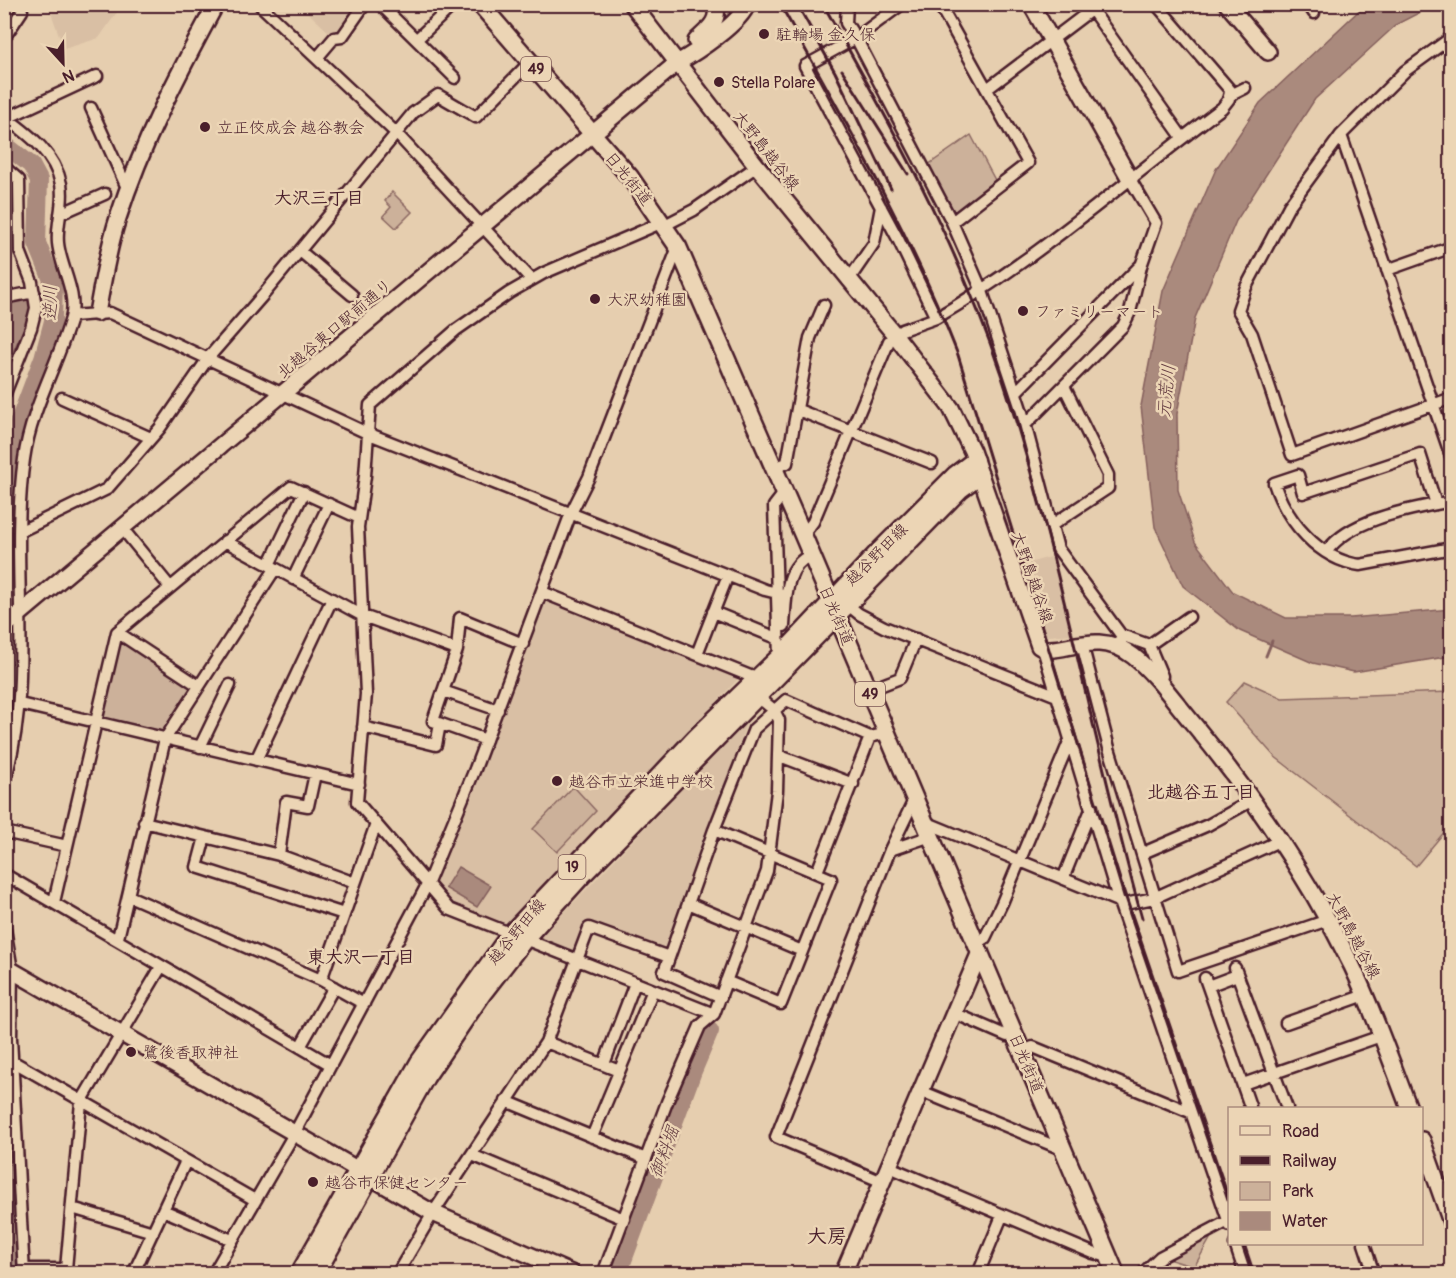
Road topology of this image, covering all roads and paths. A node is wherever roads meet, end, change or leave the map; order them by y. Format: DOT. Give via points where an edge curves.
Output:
graph roads {
  1 [pos="216,4"];
  2 [pos="259,4"];
  3 [pos="365,4"];
  4 [pos="380,4"];
  5 [pos="454,4"];
  6 [pos="480,4"];
  7 [pos="632,4"];
  8 [pos="715,4"];
  9 [pos="747,4"];
  10 [pos="847,4"];
  11 [pos="902,4"];
  12 [pos="939,4"];
  13 [pos="1031,4"];
  14 [pos="1156,4"];
  15 [pos="1227,4"];
  16 [pos="1096,7"];
  17 [pos="22,11"];
  18 [pos="1452,37"];
  19 [pos="4,38"];
  20 [pos="856,38"];
  21 [pos="417,39"];
  22 [pos="1052,40"];
  23 [pos="1268,52"];
  24 [pos="317,58"];
  25 [pos="530,62"];
  26 [pos="677,63"];
  27 [pos="97,76"];
  28 [pos="455,78"];
  29 [pos="1245,88"];
  30 [pos="987,89"];
  31 [pos="1231,97"];
  32 [pos="92,108"];
  33 [pos="6,117"];
  34 [pos="396,133"];
  35 [pos="592,135"];
  36 [pos="1341,135"];
  37 [pos="1182,137"];
  38 [pos="757,166"];
  39 [pos="4,167"];
  40 [pos="1130,179"];
  41 [pos="128,190"];
  42 [pos="105,194"];
  43 [pos="881,207"];
  44 [pos="60,214"];
  45 [pos="952,222"];
  46 [pos="664,223"];
  47 [pos="482,227"];
  48 [pos="678,247"];
  49 [pos="1452,247"];
  50 [pos="300,251"];
  51 [pos="1141,266"];
  52 [pos="1387,270"];
  53 [pos="531,279"];
  54 [pos="848,281"];
  55 [pos="982,291"];
  56 [pos="34,292"];
  57 [pos="352,295"];
  58 [pos="4,297"];
  59 [pos="824,305"];
  60 [pos="98,313"];
  61 [pos="72,316"];
  62 [pos="936,318"];
  63 [pos="895,335"];
  64 [pos="209,357"];
  65 [pos="9,373"];
  66 [pos="1064,386"];
  67 [pos="1016,392"];
  68 [pos="284,393"];
  69 [pos="4,396"];
  70 [pos="62,398"];
  71 [pos="1452,398"];
  72 [pos="1433,404"];
  73 [pos="798,411"];
  74 [pos="1026,424"];
  75 [pos="850,431"];
  76 [pos="367,433"];
  77 [pos="151,438"];
  78 [pos="1452,459"];
  79 [pos="932,463"];
  80 [pos="977,467"];
  81 [pos="774,468"];
  82 [pos="304,492"];
  83 [pos="784,493"];
  84 [pos="1452,501"];
  85 [pos="329,504"];
  86 [pos="1436,504"];
  87 [pos="571,513"];
  88 [pos="359,518"];
  89 [pos="1052,525"];
  90 [pos="122,528"];
  91 [pos="21,531"];
  92 [pos="803,535"];
  93 [pos="225,542"];
  94 [pos="1452,548"];
  95 [pos="1327,551"];
  96 [pos="811,555"];
  97 [pos="272,567"];
  98 [pos="728,575"];
  99 [pos="293,579"];
  100 [pos="170,587"];
  101 [pos="542,592"];
  102 [pos="781,593"];
  103 [pos="332,599"];
  104 [pos="830,600"];
  105 [pos="843,611"];
  106 [pos="713,612"];
  107 [pos="363,616"];
  108 [pos="1189,617"];
  109 [pos="13,621"];
  110 [pos="117,632"];
  111 [pos="777,635"];
  112 [pos="916,639"];
  113 [pos="1121,642"];
  114 [pos="523,644"];
  115 [pos="1082,644"];
  116 [pos="1149,645"];
  117 [pos="1043,649"];
  118 [pos="457,650"];
  119 [pos="698,654"];
  120 [pos="778,657"];
  121 [pos="754,678"];
  122 [pos="1160,684"];
  123 [pos="230,685"];
  124 [pos="199,686"];
  125 [pos="869,690"];
  126 [pos="443,691"];
  127 [pos="1057,696"];
  128 [pos="758,697"];
  129 [pos="20,704"];
  130 [pos="498,710"];
  131 [pos="774,710"];
  132 [pos="97,722"];
  133 [pos="440,724"];
  134 [pos="363,727"];
  135 [pos="886,733"];
  136 [pos="870,737"];
  137 [pos="165,739"];
  138 [pos="486,740"];
  139 [pos="1070,742"];
  140 [pos="200,747"];
  141 [pos="780,756"];
  142 [pos="256,760"];
  143 [pos="315,774"];
  144 [pos="4,784"];
  145 [pos="359,784"];
  146 [pos="853,784"];
  147 [pos="915,798"];
  148 [pos="1251,801"];
  149 [pos="1092,806"];
  150 [pos="144,822"];
  151 [pos="376,824"];
  152 [pos="928,829"];
  153 [pos="714,831"];
  154 [pos="4,832"];
  155 [pos="205,837"];
  156 [pos="1280,841"];
  157 [pos="67,846"];
  158 [pos="890,850"];
  159 [pos="769,852"];
  160 [pos="1143,854"];
  161 [pos="279,855"];
  162 [pos="1020,861"];
  163 [pos="818,873"];
  164 [pos="4,874"];
  165 [pos="1063,879"];
  166 [pos="355,883"];
  167 [pos="427,885"];
  168 [pos="129,896"];
  169 [pos="1154,898"];
  170 [pos="54,902"];
  171 [pos="1119,902"];
  172 [pos="688,903"];
  173 [pos="344,914"];
  174 [pos="1328,920"];
  175 [pos="4,923"];
  176 [pos="746,927"];
  177 [pos="518,937"];
  178 [pos="118,938"];
  179 [pos="978,947"];
  180 [pos="802,951"];
  181 [pos="669,957"];
  182 [pos="579,961"];
  183 [pos="161,967"];
  184 [pos="8,968"];
  185 [pos="321,980"];
  186 [pos="726,981"];
  187 [pos="635,983"];
  188 [pos="334,987"];
  189 [pos="653,990"];
  190 [pos="1365,995"];
  191 [pos="720,997"];
  192 [pos="364,1004"];
  193 [pos="954,1013"];
  194 [pos="714,1014"];
  195 [pos="1286,1023"];
  196 [pos="1014,1033"];
  197 [pos="123,1035"];
  198 [pos="1382,1036"];
  199 [pos="546,1042"];
  200 [pos="300,1047"];
  201 [pos="1022,1051"];
  202 [pos="14,1062"];
  203 [pos="604,1064"];
  204 [pos="332,1065"];
  205 [pos="619,1071"];
  206 [pos="1274,1073"];
  207 [pos="1243,1084"];
  208 [pos="921,1090"];
  209 [pos="506,1101"];
  210 [pos="81,1102"];
  211 [pos="1250,1106"];
  212 [pos="1287,1107"];
  213 [pos="1409,1107"];
  214 [pos="1190,1112"];
  215 [pos="294,1134"];
  216 [pos="592,1137"];
  217 [pos="1423,1148"];
  218 [pos="1065,1150"];
  219 [pos="472,1155"];
  220 [pos="646,1159"];
  221 [pos="186,1161"];
  222 [pos="887,1166"];
  223 [pos="363,1172"];
  224 [pos="880,1181"];
  225 [pos="255,1200"];
  226 [pos="72,1208"];
  227 [pos="163,1210"];
  228 [pos="433,1213"];
  229 [pos="1002,1216"];
  230 [pos="624,1219"];
  231 [pos="1228,1220"];
  232 [pos="1451,1221"];
  233 [pos="1228,1223"];
  234 [pos="153,1232"];
  235 [pos="232,1240"];
  236 [pos="1235,1245"];
  237 [pos="1364,1245"];
  238 [pos="1107,1252"];
  239 [pos="24,1271"];
  240 [pos="70,1271"];
  241 [pos="133,1274"];
  242 [pos="213,1274"];
  243 [pos="299,1274"];
  244 [pos="316,1274"];
  245 [pos="398,1274"];
  246 [pos="573,1274"];
  247 [pos="603,1274"];
  248 [pos="843,1274"];
  249 [pos="978,1274"];
  250 [pos="1116,1274"];
  251 [pos="1142,1274"];
  252 [pos="1245,1274"];
  253 [pos="1374,1274"];
  1 -- 41 [label="street" via="169,92"];
  2 -- 24 [label="street"];
  3 -- 24 [label="street" via="342,37 334,38"];
  4 -- 21 [label="street"];
  5 -- 21 [label="street"];
  6 -- 25 [label="main road, 日光街道 / 49"];
  7 -- 26 [label="street, 大野島越谷線"];
  8 -- 26 [label="street" via="715,22"];
  9 -- 26 [label="street" via="728,26"];
  10 -- 20 [label="street" via="846,22"];
  11 -- 20 [label="street"];
  12 -- 30 [label="street"];
  13 -- 22 [label="street"];
  14 -- 31 [label="street" via="1230,90"];
  15 -- 23 [label="street"];
  16 -- 22 [label="street"];
  16 -- 37 [label="street"];
  17 -- 19 [label="street"];
  18 -- 36 [label="street" via="1405,70"];
  20 -- 43 [label="street" via="805,66"];
  20 -- 45 [label="street"];
  21 -- 28 [label="street"];
  22 -- 30 [label="street"];
  22 -- 40 [label="street"];
  24 -- 34 [label="street"];
  25 -- 34 [label="street" via="476,117 438,95 419,107"];
  25 -- 35 [label="main road, 日光街道 / 49"];
  26 -- 35 [label="street, 北越谷東口駅前通り"];
  26 -- 38 [label="street, 大野島越谷線"];
  27 -- 33 [label="street"];
  29 -- 31 [label="street"];
  30 -- 45 [label="street" via="1028,163"];
  31 -- 37 [label="street"];
  32 -- 41 [label="street"];
  33 -- 44 [label="street" via="41,146 53,163 61,186"];
  34 -- 47 [label="street"];
  34 -- 50 [label="street"];
  35 -- 46 [label="main road, 日光街道 / 49"];
  35 -- 47 [label="street, 北越谷東口駅前通り"];
  36 -- 52 [label="street"];
  36 -- 72 [label="street" via="1289,206 1238,310 1252,334 1292,455"];
  37 -- 40 [label="street"];
  38 -- 46 [label="street" via="694,210"];
  38 -- 54 [label="street, 大野島越谷線"];
  39 -- 56 [label="street" via="19,180 20,251"];
  40 -- 51 [label="street" via="1156,223"];
  40 -- 55 [label="street"];
  41 -- 60 [label="street" via="114,232"];
  42 -- 44 [label="street"];
  43 -- 54 [label="street" via="874,243"];
  43 -- 62 [label="street"];
  44 -- 61 [label="street" via="58,246"];
  45 -- 55 [label="street"];
  46 -- 48 [label="main road, 日光街道 / 49"];
  46 -- 53 [label="street"];
  47 -- 53 [label="street"];
  47 -- 68 [label="street, 北越谷東口駅前通り"];
  48 -- 81 [label="main road, 日光街道 / 49"];
  48 -- 87 [label="street" via="595,462"];
  49 -- 52 [label="street"];
  50 -- 57 [label="street"];
  50 -- 64 [label="street"];
  51 -- 66 [label="street" via="1123,326"];
  51 -- 67 [label="street"];
  52 -- 72 [label="street"];
  53 -- 76 [label="street" via="456,330 377,398 370,405"];
  54 -- 63 [label="street, 大野島越谷線"];
  55 -- 62 [label="street"];
  55 -- 67 [label="street"];
  56 -- 58 [label="street"];
  56 -- 65 [label="street" via="35,318"];
  59 -- 73 [label="street" via="810,338"];
  60 -- 61 [label="street"];
  60 -- 64 [label="street" via="110,313"];
  61 -- 91 [label="street" via="34,414 24,460"];
  62 -- 63 [label="street"];
  63 -- 75 [label="street"];
  63 -- 80 [label="street, 大野島越谷線" via="951,408"];
  64 -- 68 [label="street"];
  64 -- 77 [label="street"];
  65 -- 69 [label="street"];
  66 -- 74 [label="street"];
  66 -- 89 [label="street" via="1108,475 1108,488"];
  67 -- 74 [label="street"];
  68 -- 76 [label="street"];
  68 -- 90 [label="street, 北越谷東口駅前通り"];
  70 -- 77 [label="street"];
  71 -- 72 [label="street"];
  72 -- 78 [label="street"];
  73 -- 75 [label="street"];
  73 -- 81 [label="street" via="787,463"];
  74 -- 89 [label="street"];
  75 -- 79 [label="street"];
  75 -- 92 [label="street" via="813,522"];
  76 -- 87 [label="street"];
  76 -- 88 [label="street"];
  77 -- 91 [label="street" via="107,489"];
  80 -- 104 [label="main road, 越谷野田線 / 19" via="955,475"];
  80 -- 105 [label="main road, 越谷野田線 / 19" via="961,489"];
  80 -- 117 [label="street, 大野島越谷線" via="1035,640"];
  81 -- 83 [label="main road, 日光街道 / 49"];
  82 -- 85 [label="street"];
  82 -- 93 [label="street" via="291,487"];
  82 -- 97 [label="street"];
  83 -- 92 [label="main road, 日光街道 / 49"];
  83 -- 102 [label="street" via="774,506"];
  84 -- 86 [label="street"];
  85 -- 88 [label="street"];
  85 -- 99 [label="street"];
  86 -- 95 [label="street" via="1344,533"];
  86 -- 95 [label="street" via="1420,454 1303,493 1298,475 1274,483 1302,533"];
  87 -- 98 [label="street"];
  87 -- 101 [label="street"];
  88 -- 107 [label="street"];
  89 -- 113 [label="street" via="1058,549"];
  90 -- 100 [label="street"];
  90 -- 109 [label="street, 北越谷東口駅前通り"];
  91 -- 109 [label="street"];
  92 -- 96 [label="main road, 日光街道 / 49"];
  93 -- 97 [label="street"];
  93 -- 100 [label="street"];
  94 -- 95 [label="street" via="1360,565 1340,560"];
  96 -- 102 [label="street" via="797,564"];
  96 -- 104 [label="main road, 日光街道 / 49"];
  97 -- 99 [label="street"];
  97 -- 124 [label="street"];
  98 -- 102 [label="street"];
  98 -- 106 [label="street"];
  99 -- 103 [label="street"];
  100 -- 110 [label="street"];
  101 -- 114 [label="street"];
  101 -- 119 [label="street"];
  102 -- 111 [label="street"];
  103 -- 107 [label="street"];
  103 -- 142 [label="street"];
  104 -- 105 [label="main road, 日光街道 / 49"];
  104 -- 120 [label="main road, 越谷野田線 / 19"];
  105 -- 112 [label="street"];
  105 -- 125 [label="main road, 日光街道 / 49"];
  105 -- 128 [label="main road, 越谷野田線 / 19"];
  106 -- 111 [label="street"];
  106 -- 119 [label="street"];
  107 -- 118 [label="street"];
  107 -- 134 [label="street"];
  108 -- 116 [label="street"];
  109 -- 129 [label="street"];
  110 -- 124 [label="street"];
  110 -- 132 [label="street"];
  111 -- 120 [label="street"];
  112 -- 125 [label="street" via="900,678"];
  112 -- 127 [label="street"];
  113 -- 115 [label="street, 大野島越谷線"];
  113 -- 116 [label="street"];
  113 -- 122 [label="street, 大野島越谷線"];
  114 -- 118 [label="street" via="460,618"];
  114 -- 130 [label="street"];
  115 -- 117 [label="street, 大野島越谷線"];
  115 -- 160 [label="street" via="1109,748"];
  116 -- 122 [label="street" via="1161,676"];
  117 -- 127 [label="street"];
  118 -- 126 [label="street"];
  119 -- 121 [label="street"];
  120 -- 121 [label="main road, 越谷野田線 / 19"];
  121 -- 177 [label="main road, 越谷野田線 / 19" via="600,836"];
  122 -- 148 [label="street, 大野島越谷線"];
  123 -- 140 [label="street"];
  124 -- 137 [label="street"];
  125 -- 135 [label="main road, 日光街道 / 49"];
  126 -- 130 [label="street"];
  126 -- 133 [label="street" via="433,722"];
  127 -- 139 [label="street"];
  128 -- 131 [label="street"];
  128 -- 177 [label="main road, 越谷野田線 / 19"];
  129 -- 132 [label="street"];
  129 -- 144 [label="street"];
  130 -- 138 [label="street"];
  131 -- 136 [label="street" via="786,700"];
  131 -- 141 [label="street" via="779,720"];
  131 -- 153 [label="street" via="754,729"];
  132 -- 137 [label="street"];
  132 -- 157 [label="street"];
  133 -- 134 [label="street" via="436,745"];
  133 -- 138 [label="street"];
  134 -- 145 [label="street"];
  135 -- 136 [label="street"];
  135 -- 147 [label="main road, 日光街道 / 49"];
  136 -- 146 [label="street"];
  137 -- 140 [label="street"];
  137 -- 150 [label="street"];
  138 -- 167 [label="street"];
  139 -- 149 [label="street"];
  139 -- 162 [label="street"];
  140 -- 142 [label="street"];
  141 -- 146 [label="street"];
  141 -- 159 [label="street"];
  142 -- 143 [label="street"];
  143 -- 145 [label="street"];
  143 -- 161 [label="street" via="308,806 286,802"];
  145 -- 151 [label="street" via="357,802"];
  146 -- 163 [label="street"];
  147 -- 152 [label="main road, 日光街道 / 49"];
  147 -- 158 [label="street"];
  148 -- 156 [label="street, 大野島越谷線"];
  148 -- 160 [label="street"];
  149 -- 165 [label="street"];
  149 -- 171 [label="street"];
  150 -- 155 [label="street"];
  150 -- 168 [label="street"];
  151 -- 166 [label="street"];
  151 -- 167 [label="street"];
  152 -- 158 [label="street"];
  152 -- 162 [label="street"];
  152 -- 179 [label="main road, 日光街道 / 49"];
  153 -- 159 [label="street"];
  153 -- 172 [label="street"];
  154 -- 157 [label="street"];
  155 -- 161 [label="street"];
  155 -- 173 [label="street" via="197,867"];
  156 -- 169 [label="street"];
  156 -- 174 [label="street, 大野島越谷線"];
  157 -- 170 [label="street"];
  158 -- 224 [label="street" via="776,1137"];
  159 -- 163 [label="street"];
  159 -- 176 [label="street" via="767,871"];
  160 -- 169 [label="street"];
  161 -- 166 [label="street"];
  162 -- 165 [label="street"];
  162 -- 179 [label="street"];
  163 -- 180 [label="street" via="831,879"];
  164 -- 170 [label="street"];
  165 -- 171 [label="street"];
  166 -- 173 [label="street"];
  167 -- 177 [label="street" via="449,909"];
  167 -- 192 [label="street"];
  168 -- 178 [label="street"];
  168 -- 185 [label="street"];
  169 -- 171 [label="street"];
  169 -- 174 [label="street" via="1178,971"];
  170 -- 178 [label="street"];
  171 -- 214 [label="street"];
  172 -- 176 [label="street"];
  172 -- 181 [label="street"];
  173 -- 185 [label="street"];
  174 -- 190 [label="street, 大野島越谷線"];
  175 -- 184 [label="street"];
  176 -- 180 [label="street"];
  176 -- 186 [label="street"];
  177 -- 182 [label="street"];
  177 -- 223 [label="main road, 越谷野田線 / 19"];
  178 -- 183 [label="street"];
  179 -- 193 [label="street"];
  179 -- 196 [label="main road, 日光街道 / 49"];
  180 -- 186 [label="street" via="781,1004"];
  181 -- 182 [label="street" via="589,928"];
  181 -- 191 [label="street" via="664,972"];
  182 -- 187 [label="street"];
  182 -- 199 [label="street"];
  183 -- 197 [label="street"];
  183 -- 200 [label="street"];
  184 -- 197 [label="street"];
  184 -- 202 [label="street"];
  185 -- 188 [label="street"];
  186 -- 191 [label="street"];
  187 -- 189 [label="street"];
  187 -- 203 [label="street"];
  188 -- 192 [label="street"];
  188 -- 200 [label="street"];
  189 -- 194 [label="street"];
  189 -- 205 [label="street"];
  190 -- 195 [label="street"];
  190 -- 198 [label="street, 大野島越谷線"];
  191 -- 194 [label="street"];
  192 -- 204 [label="street"];
  193 -- 196 [label="street" via="1007,1036"];
  193 -- 208 [label="street"];
  194 -- 220 [label="street" via="700,1026"];
  196 -- 201 [label="main road, 日光街道 / 49"];
  197 -- 210 [label="street"];
  197 -- 215 [label="street"];
  198 -- 206 [label="street"];
  198 -- 213 [label="street, 大野島越谷線"];
  199 -- 203 [label="street"];
  199 -- 209 [label="street"];
  200 -- 204 [label="street"];
  201 -- 214 [label="street" via="1033,1047"];
  201 -- 218 [label="main road, 日光街道 / 49"];
  202 -- 210 [label="street"];
  202 -- 239 [label="street"];
  203 -- 205 [label="street"];
  204 -- 215 [label="street"];
  205 -- 216 [label="street"];
  206 -- 207 [label="street"];
  206 -- 207 [label="street" via="1236,971 1207,982"];
  206 -- 212 [label="street"];
  207 -- 211 [label="street"];
  208 -- 218 [label="street"];
  208 -- 222 [label="street"];
  209 -- 216 [label="street"];
  209 -- 219 [label="street"];
  210 -- 221 [label="street"];
  210 -- 226 [label="street"];
  214 -- 231 [label="street"];
  215 -- 223 [label="street"];
  215 -- 225 [label="street"];
  216 -- 220 [label="street"];
  217 -- 232 [label="street"];
  218 -- 238 [label="main road, 日光街道 / 49"];
  219 -- 228 [label="street"];
  219 -- 230 [label="street"];
  220 -- 230 [label="street"];
  221 -- 225 [label="street"];
  221 -- 227 [label="street"];
  222 -- 224 [label="street"];
  222 -- 229 [label="street"];
  223 -- 228 [label="street"];
  223 -- 243 [label="main road, 越谷野田線 / 19"];
  223 -- 244 [label="main road, 越谷野田線 / 19"];
  224 -- 248 [label="street"];
  225 -- 235 [label="street"];
  226 -- 234 [label="street"];
  226 -- 240 [label="street"];
  227 -- 234 [label="street"];
  227 -- 235 [label="street"];
  228 -- 245 [label="street"];
  228 -- 246 [label="street"];
  229 -- 238 [label="street" via="1093,1253"];
  229 -- 249 [label="street"];
  230 -- 247 [label="street"];
  233 -- 251 [label="street" via="1160,1257"];
  234 -- 241 [label="street"];
  235 -- 242 [label="street"];
  236 -- 252 [label="street"];
  237 -- 253 [label="street"];
  238 -- 250 [label="main road, 日光街道 / 49"];
  239 -- 240 [label="street"];
}
